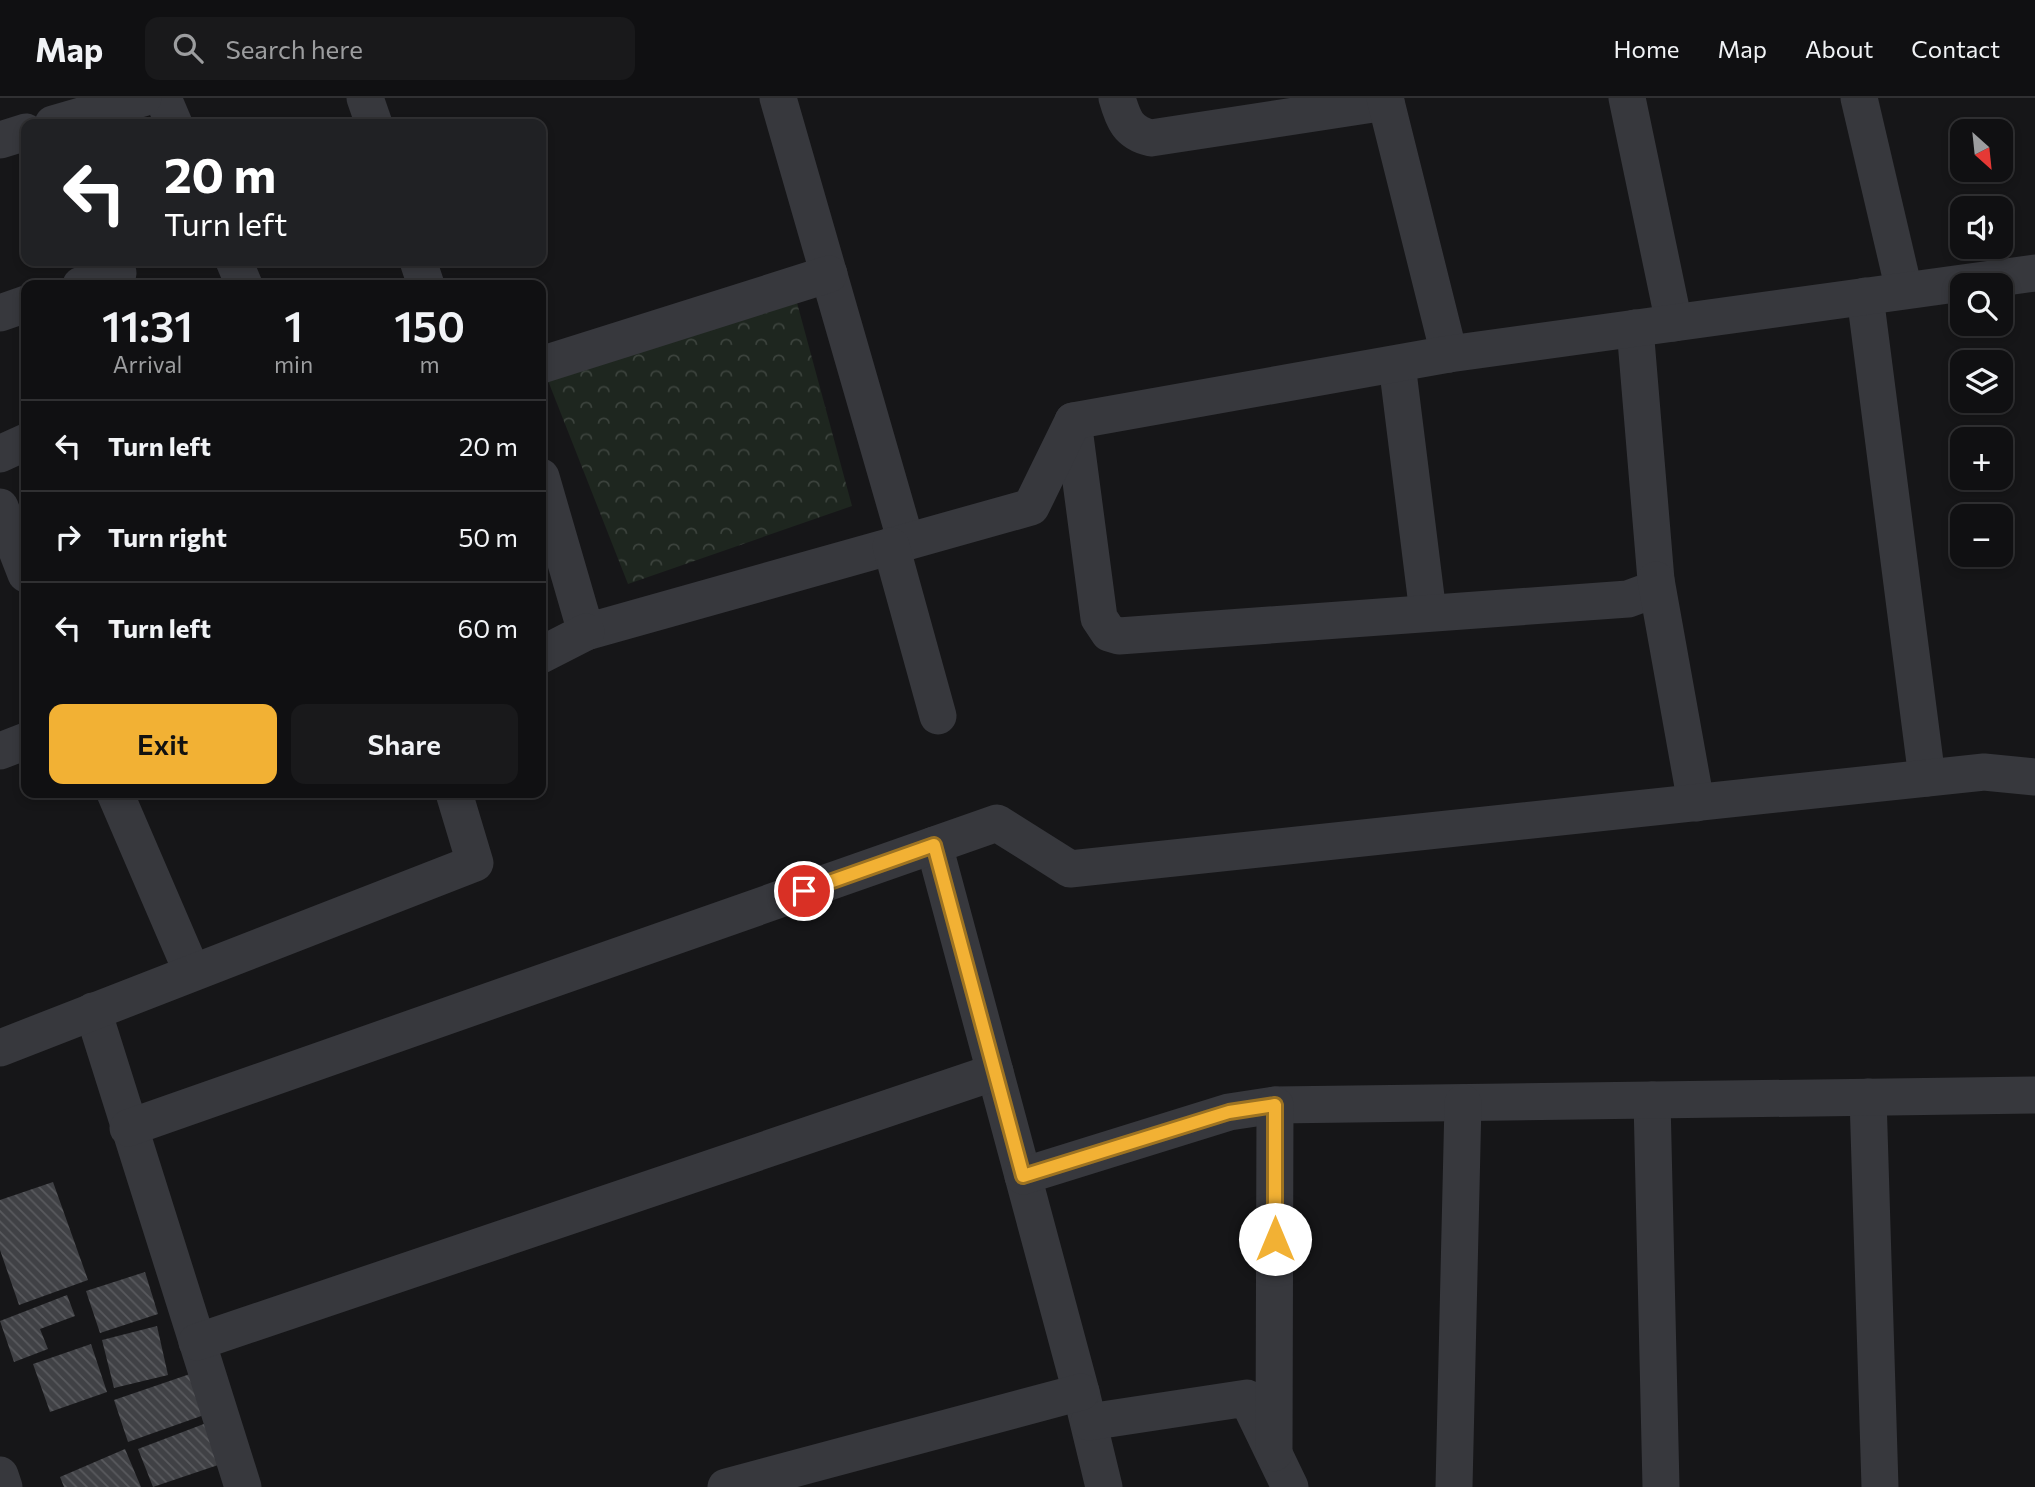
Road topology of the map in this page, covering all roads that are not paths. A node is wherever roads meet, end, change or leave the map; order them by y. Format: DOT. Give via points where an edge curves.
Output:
graph roads {
  1 [pos="163,98"];
  2 [pos="365,98"];
  3 [pos="778,98"];
  4 [pos="1117,98"];
  5 [pos="1627,98"];
  6 [pos="1859,98"];
  7 [pos="1386,100"];
  8 [pos="124,101"];
  9 [pos="68,119"];
  10 [pos="172,119"];
  11 [pos="372,119"];
  12 [pos="21,134"];
  13 [pos="0,140"];
  14 [pos="118,273"];
  15 [pos="2035,273"];
  16 [pos="829,274"];
  17 [pos="97,280"];
  18 [pos="1904,290"];
  19 [pos="1865,296"];
  20 [pos="21,306"];
  21 [pos="0,313"];
  22 [pos="1674,323"];
  23 [pos="1635,328"];
  24 [pos="1449,354"];
  25 [pos="546,363"];
  26 [pos="1397,364"];
  27 [pos="1073,421"];
  28 [pos="21,444"];
  29 [pos="0,454"];
  30 [pos="546,494"];
  31 [pos="0,508"];
  32 [pos="899,544"];
  33 [pos="21,561"];
  34 [pos="1656,580"];
  35 [pos="1428,613"];
  36 [pos="586,632"];
  37 [pos="546,652"];
  38 [pos="938,716"];
  39 [pos="21,743"];
  40 [pos="0,751"];
  41 [pos="1927,778"];
  42 [pos="2035,778"];
  43 [pos="117,798"];
  44 [pos="456,798"];
  45 [pos="1696,803"];
  46 [pos="934,845"];
  47 [pos="192,972"];
  48 [pos="93,1011"];
  49 [pos="0,1048"];
  50 [pos="995,1072"];
  51 [pos="2035,1095"];
  52 [pos="1868,1097"];
  53 [pos="1652,1100"];
  54 [pos="1462,1103"];
  55 [pos="1275,1105"];
  56 [pos="128,1128"];
  57 [pos="1023,1176"];
  58 [pos="197,1342"];
  59 [pos="1085,1407"];
  60 [pos="1274,1453"];
  61 [pos="0,1475"];
  62 [pos="4,1487"];
  63 [pos="243,1487"];
  64 [pos="726,1487"];
  65 [pos="1104,1487"];
  66 [pos="1290,1487"];
  67 [pos="1454,1487"];
  68 [pos="1661,1487"];
  69 [pos="1880,1487"];
  1 -- 10 [label="street"];
  2 -- 11 [label="street"];
  3 -- 16 [label="street"];
  4 -- 7 [label="street" via="1128,127 1151,138"];
  5 -- 22 [label="street"];
  6 -- 18 [label="street"];
  7 -- 24 [label="street"];
  8 -- 9 [label="street"];
  12 -- 13 [label="street"];
  14 -- 17 [label="street"];
  15 -- 18 [label="street"];
  16 -- 25 [label="street"];
  16 -- 32 [label="street"];
  18 -- 19 [label="street"];
  19 -- 22 [label="street"];
  19 -- 41 [label="street"];
  20 -- 21 [label="street"];
  22 -- 23 [label="street"];
  23 -- 24 [label="street"];
  23 -- 34 [label="street"];
  24 -- 26 [label="street"];
  26 -- 27 [label="street"];
  26 -- 35 [label="street"];
  27 -- 32 [label="street" via="1031,507"];
  27 -- 35 [label="street" via="1099,618 1110,633 1119,636"];
  28 -- 29 [label="street"];
  30 -- 36 [label="street"];
  31 -- 33 [label="street"];
  32 -- 36 [label="street"];
  32 -- 38 [label="street"];
  34 -- 35 [label="street" via="1650,591 1629,599"];
  34 -- 45 [label="street"];
  36 -- 37 [label="street"];
  39 -- 40 [label="street"];
  41 -- 42 [label="street" via="1984,772"];
  41 -- 45 [label="street"];
  43 -- 47 [label="street"];
  44 -- 47 [label="street" via="475,863"];
  45 -- 46 [label="street" via="1070,869 997,823"];
  46 -- 50 [label="street"];
  46 -- 56 [label="street"];
  47 -- 48 [label="street"];
  48 -- 49 [label="street"];
  48 -- 56 [label="street"];
  50 -- 57 [label="street"];
  50 -- 58 [label="street"];
  51 -- 52 [label="street"];
  52 -- 53 [label="street"];
  52 -- 69 [label="street"];
  53 -- 54 [label="street"];
  53 -- 68 [label="street"];
  54 -- 55 [label="street"];
  54 -- 67 [label="street"];
  55 -- 57 [label="street" via="1229,1112"];
  55 -- 60 [label="street"];
  56 -- 58 [label="street"];
  57 -- 59 [label="street"];
  58 -- 63 [label="street"];
  59 -- 60 [label="street" via="1247,1398"];
  59 -- 64 [label="street"];
  59 -- 65 [label="street"];
  60 -- 66 [label="street"];
  61 -- 62 [label="street"];
}
